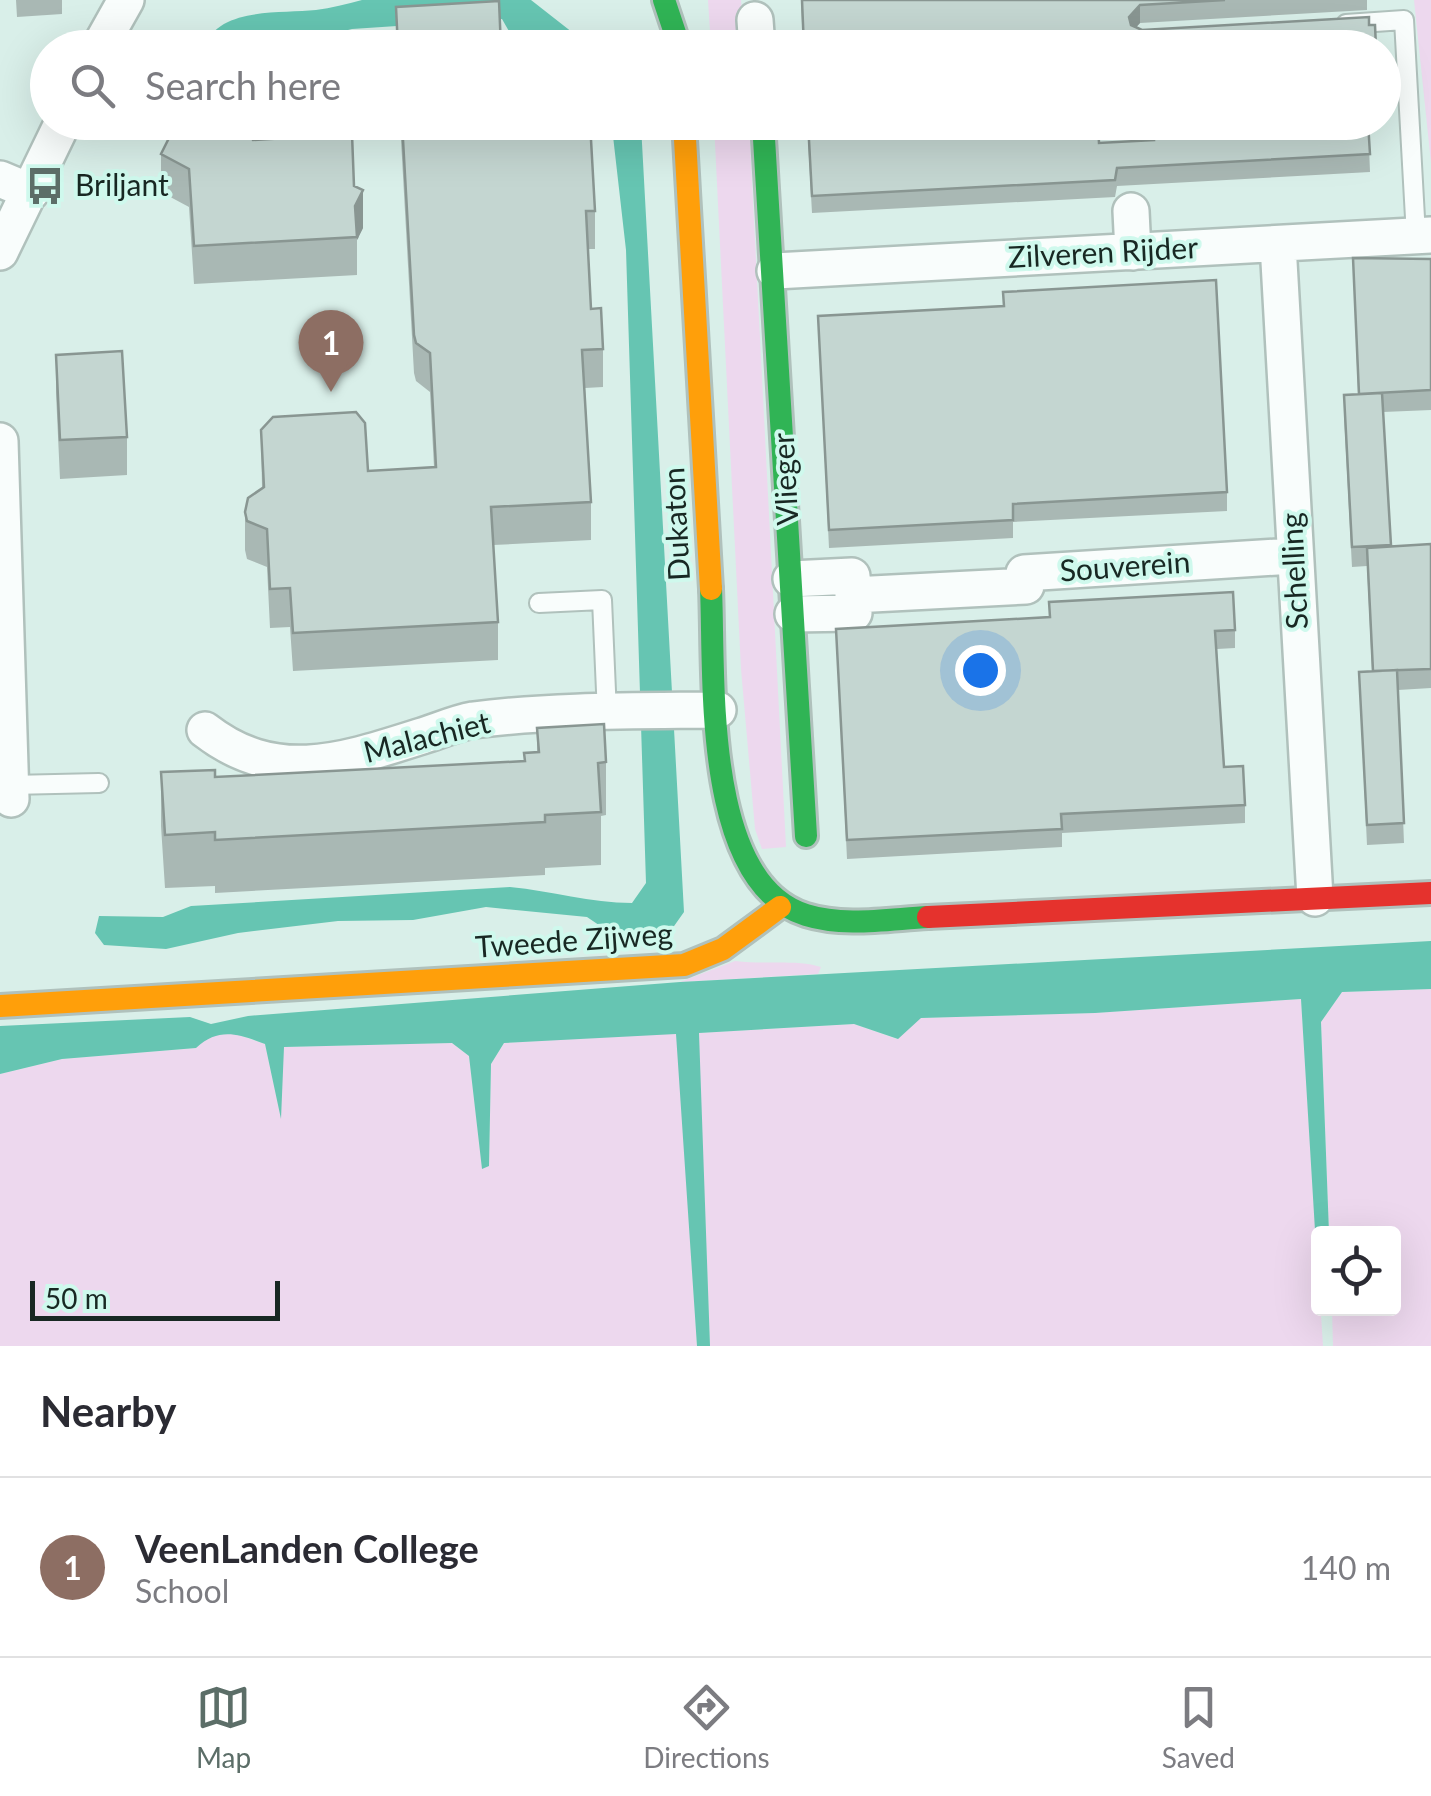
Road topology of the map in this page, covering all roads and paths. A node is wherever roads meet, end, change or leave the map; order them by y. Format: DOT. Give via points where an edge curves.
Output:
graph roads {
  1 [pos="126,0"];
  2 [pos="664,0"];
  3 [pos="694,3"];
  4 [pos="1326,25"];
  5 [pos="110,30"];
  6 [pos="674,30"];
  7 [pos="686,30"];
  8 [pos="50,140"];
  9 [pos="685,140"];
  10 [pos="764,140"];
  11 [pos="16,186"];
  12 [pos="1131,211"];
  13 [pos="1423,236"];
  14 [pos="1278,244"];
  15 [pos="0,252"];
  16 [pos="1133,252"];
  17 [pos="774,271"];
  18 [pos="0,441"];
  19 [pos="1293,556"];
  20 [pos="792,597"];
  21 [pos="539,602"];
  22 [pos="718,710"];
  23 [pos="622,713"];
  24 [pos="205,730"];
  25 [pos="98,783"];
  26 [pos="11,792"];
  27 [pos="806,836"];
  28 [pos="1431,893"];
  29 [pos="1315,898"];
  30 [pos="780,907"];
  31 [pos="0,1006"];
  1 -- 5 [label="street"];
  2 -- 6 [label="street"];
  3 -- 7 [label="street"];
  4 -- 13 [label="lane" via="1404,20"];
  8 -- 11 [label="street"];
  9 -- 22 [label="street, Dukaton"];
  10 -- 17 [label="street, Vlieger"];
  11 -- 15 [label="street"];
  12 -- 16 [label="street"];
  13 -- 14 [label="street, Zilveren Rijder"];
  14 -- 16 [label="street, Zilveren Rijder"];
  14 -- 19 [label="street, Schelling"];
  16 -- 17 [label="street, Zilveren Rijder"];
  17 -- 20 [label="street, Vlieger"];
  18 -- 26 [label="street"];
  19 -- 20 [label="street, Souverein" via="1024,573 1026,586 852,595 852,576"];
  19 -- 29 [label="street, Schelling"];
  20 -- 27 [label="street, Vlieger"];
  21 -- 23 [label="lane" via="602,600"];
  22 -- 23 [label="street, Malachiet"];
  22 -- 30 [label="street, Dukaton" via="730,820 743,854"];
  23 -- 24 [label="street, Malachiet" via="470,720 314,764 265,763"];
  25 -- 26 [label="lane"];
  28 -- 29 [label="street"];
  29 -- 30 [label="street" via="839,921"];
  30 -- 31 [label="street, Tweede Zijweg" via="743,937 684,965"];
}
